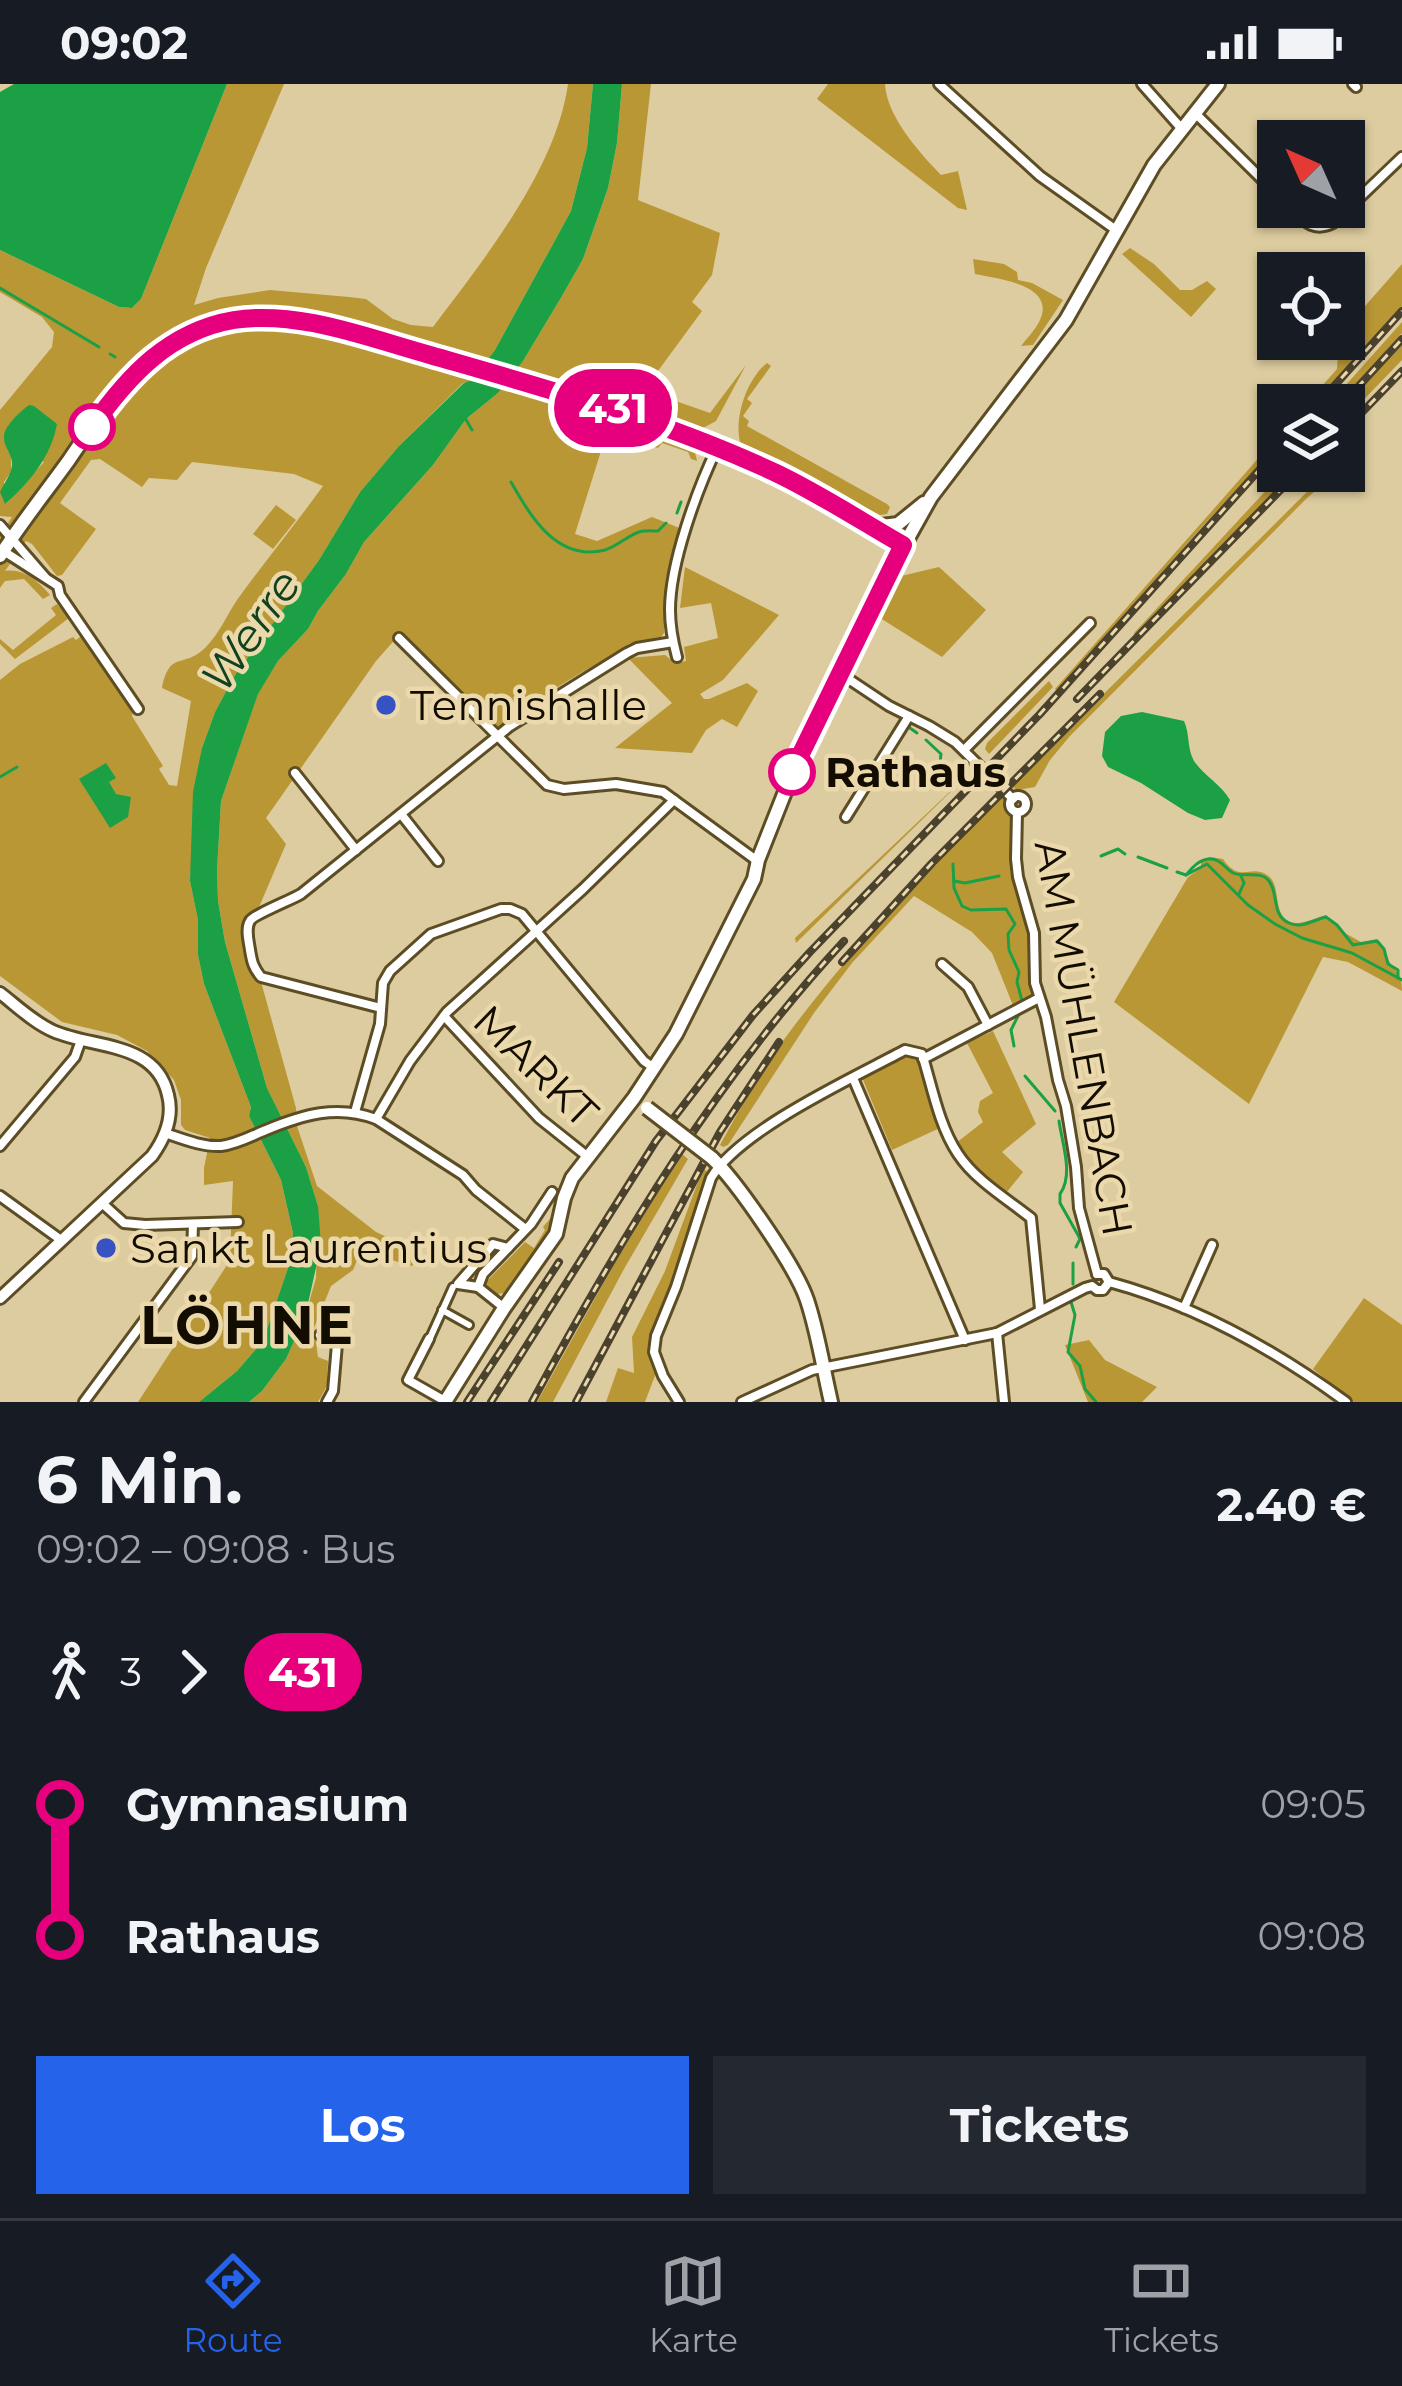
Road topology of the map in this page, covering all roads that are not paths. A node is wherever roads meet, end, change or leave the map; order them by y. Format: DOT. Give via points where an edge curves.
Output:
graph roads {
  1 [pos="939,84"];
  2 [pos="1142,84"];
  3 [pos="1218,84"];
  4 [pos="1193,112"];
  5 [pos="1180,128"];
  6 [pos="1402,157"];
  7 [pos="1257,174"];
  8 [pos="1365,192"];
  9 [pos="1116,230"];
  10 [pos="717,447"];
  11 [pos="931,497"];
  12 [pos="0,525"];
  13 [pos="873,527"];
  14 [pos="903,545"];
  15 [pos="4,548"];
  16 [pos="50,583"];
  17 [pos="1090,623"];
  18 [pos="399,638"];
  19 [pos="674,642"];
  20 [pos="677,657"];
  21 [pos="840,674"];
  22 [pos="137,709"];
  23 [pos="909,716"];
  24 [pos="498,736"];
  25 [pos="964,750"];
  26 [pos="295,773"];
  27 [pos="674,800"];
  28 [pos="401,814"];
  29 [pos="846,817"];
  30 [pos="356,850"];
  31 [pos="758,860"];
  32 [pos="438,861"];
  33 [pos="535,931"];
  34 [pos="942,964"];
  35 [pos="0,993"];
  36 [pos="1039,998"];
  37 [pos="381,1009"];
  38 [pos="444,1016"];
  39 [pos="988,1025"];
  40 [pos="81,1040"];
  41 [pos="923,1059"];
  42 [pos="654,1069"];
  43 [pos="853,1078"];
  44 [pos="634,1098"];
  45 [pos="355,1112"];
  46 [pos="376,1119"];
  47 [pos="165,1133"];
  48 [pos="0,1146"];
  49 [pos="588,1157"];
  50 [pos="715,1161"];
  51 [pos="552,1192"];
  52 [pos="0,1196"];
  53 [pos="103,1204"];
  54 [pos="238,1222"];
  55 [pos="193,1224"];
  56 [pos="524,1228"];
  57 [pos="62,1241"];
  58 [pos="1212,1245"];
  59 [pos="508,1248"];
  60 [pos="1097,1274"];
  61 [pos="1109,1282"];
  62 [pos="456,1286"];
  63 [pos="1092,1286"];
  64 [pos="478,1287"];
  65 [pos="0,1298"];
  66 [pos="504,1308"];
  67 [pos="1184,1308"];
  68 [pos="1040,1309"];
  69 [pos="442,1310"];
  70 [pos="469,1325"];
  71 [pos="997,1333"];
  72 [pos="320,1335"];
  73 [pos="429,1340"];
  74 [pos="964,1340"];
  75 [pos="823,1368"];
  76 [pos="84,1402"];
  77 [pos="327,1402"];
  78 [pos="445,1402"];
  79 [pos="679,1402"];
  80 [pos="742,1402"];
  81 [pos="831,1402"];
  82 [pos="1004,1402"];
  83 [pos="1346,1402"];
  1 -- 9 [label="street" via="1040,176"];
  2 -- 5 [label="street"];
  3 -- 4 [label="main road"];
  4 -- 5 [label="main road"];
  4 -- 7 [label="street"];
  5 -- 9 [label="main road"];
  6 -- 8 [label="street"];
  9 -- 11 [label="main road" via="1066,320"];
  10 -- 13 [label="main road"];
  10 -- 15 [label="main road" via="354,334 254,318 209,326 149,359"];
  10 -- 19 [label="street" via="676,565"];
  11 -- 13 [label="main road" via="898,524"];
  11 -- 14 [label="main road"];
  12 -- 15 [label="street"];
  13 -- 14 [label="main road"];
  14 -- 21 [label="main road"];
  15 -- 16 [label="street"];
  15 -- 16 [label="street"];
  16 -- 22 [label="street"];
  17 -- 25 [label="street"];
  18 -- 24 [label="street"];
  19 -- 20 [label="street"];
  19 -- 24 [label="street" via="627,653"];
  21 -- 23 [label="street, AM MÜHLENBACH"];
  21 -- 31 [label="main road"];
  23 -- 25 [label="street, AM MÜHLENBACH"];
  23 -- 29 [label="street"];
  24 -- 27 [label="street" via="547,785 616,784"];
  24 -- 28 [label="street"];
  25 -- 36 [label="street, AM MÜHLENBACH" via="1013,799 1025,801 1017,812 1018,877 1034,933"];
  26 -- 30 [label="street"];
  27 -- 31 [label="street"];
  27 -- 33 [label="street"];
  28 -- 30 [label="street"];
  28 -- 32 [label="street"];
  30 -- 37 [label="street" via="301,894 250,920 253,967 260,977"];
  31 -- 42 [label="main road"];
  33 -- 37 [label="street" via="522,914 501,909 431,934 390,971"];
  33 -- 38 [label="street"];
  33 -- 42 [label="street"];
  34 -- 39 [label="street" via="968,987"];
  35 -- 40 [label="street" via="44,1026"];
  36 -- 39 [label="street"];
  36 -- 60 [label="street, AM MÜHLENBACH"];
  37 -- 45 [label="street"];
  38 -- 46 [label="street"];
  38 -- 49 [label="street, MARKT" via="539,1118"];
  39 -- 41 [label="street"];
  40 -- 47 [label="street" via="124,1049 154,1068 170,1103"];
  40 -- 48 [label="street"];
  41 -- 43 [label="street" via="905,1050"];
  41 -- 68 [label="street" via="960,1158 1031,1218"];
  42 -- 44 [label="main road"];
  43 -- 50 [label="street"];
  43 -- 74 [label="street"];
  44 -- 49 [label="main road"];
  44 -- 50 [label="main road, bridge"];
  45 -- 46 [label="street"];
  45 -- 47 [label="street" via="294,1118 223,1146"];
  46 -- 56 [label="street" via="463,1175"];
  47 -- 53 [label="street"];
  49 -- 66 [label="main road" via="567,1188 556,1234"];
  50 -- 75 [label="main road" via="806,1296"];
  50 -- 79 [label="street" via="656,1336 654,1352"];
  51 -- 56 [label="street"];
  52 -- 57 [label="street"];
  53 -- 55 [label="street" via="124,1223"];
  53 -- 57 [label="street"];
  54 -- 55 [label="street"];
  55 -- 76 [label="street" via="192,1256"];
  56 -- 59 [label="street"];
  57 -- 65 [label="street"];
  58 -- 67 [label="street"];
  59 -- 62 [label="street" via="493,1244"];
  59 -- 64 [label="street"];
  60 -- 61 [label="street"];
  60 -- 63 [label="street"];
  61 -- 63 [label="street"];
  61 -- 67 [label="street"];
  62 -- 64 [label="street"];
  62 -- 69 [label="street"];
  63 -- 68 [label="street"];
  64 -- 66 [label="street"];
  66 -- 78 [label="main road"];
  67 -- 83 [label="street" via="1295,1364"];
  68 -- 71 [label="street"];
  69 -- 70 [label="street"];
  69 -- 73 [label="street"];
  71 -- 74 [label="street"];
  71 -- 82 [label="street"];
  72 -- 77 [label="street" via="337,1344"];
  73 -- 78 [label="street" via="408,1380"];
  74 -- 75 [label="street"];
  75 -- 80 [label="street"];
  75 -- 81 [label="main road"];
}
